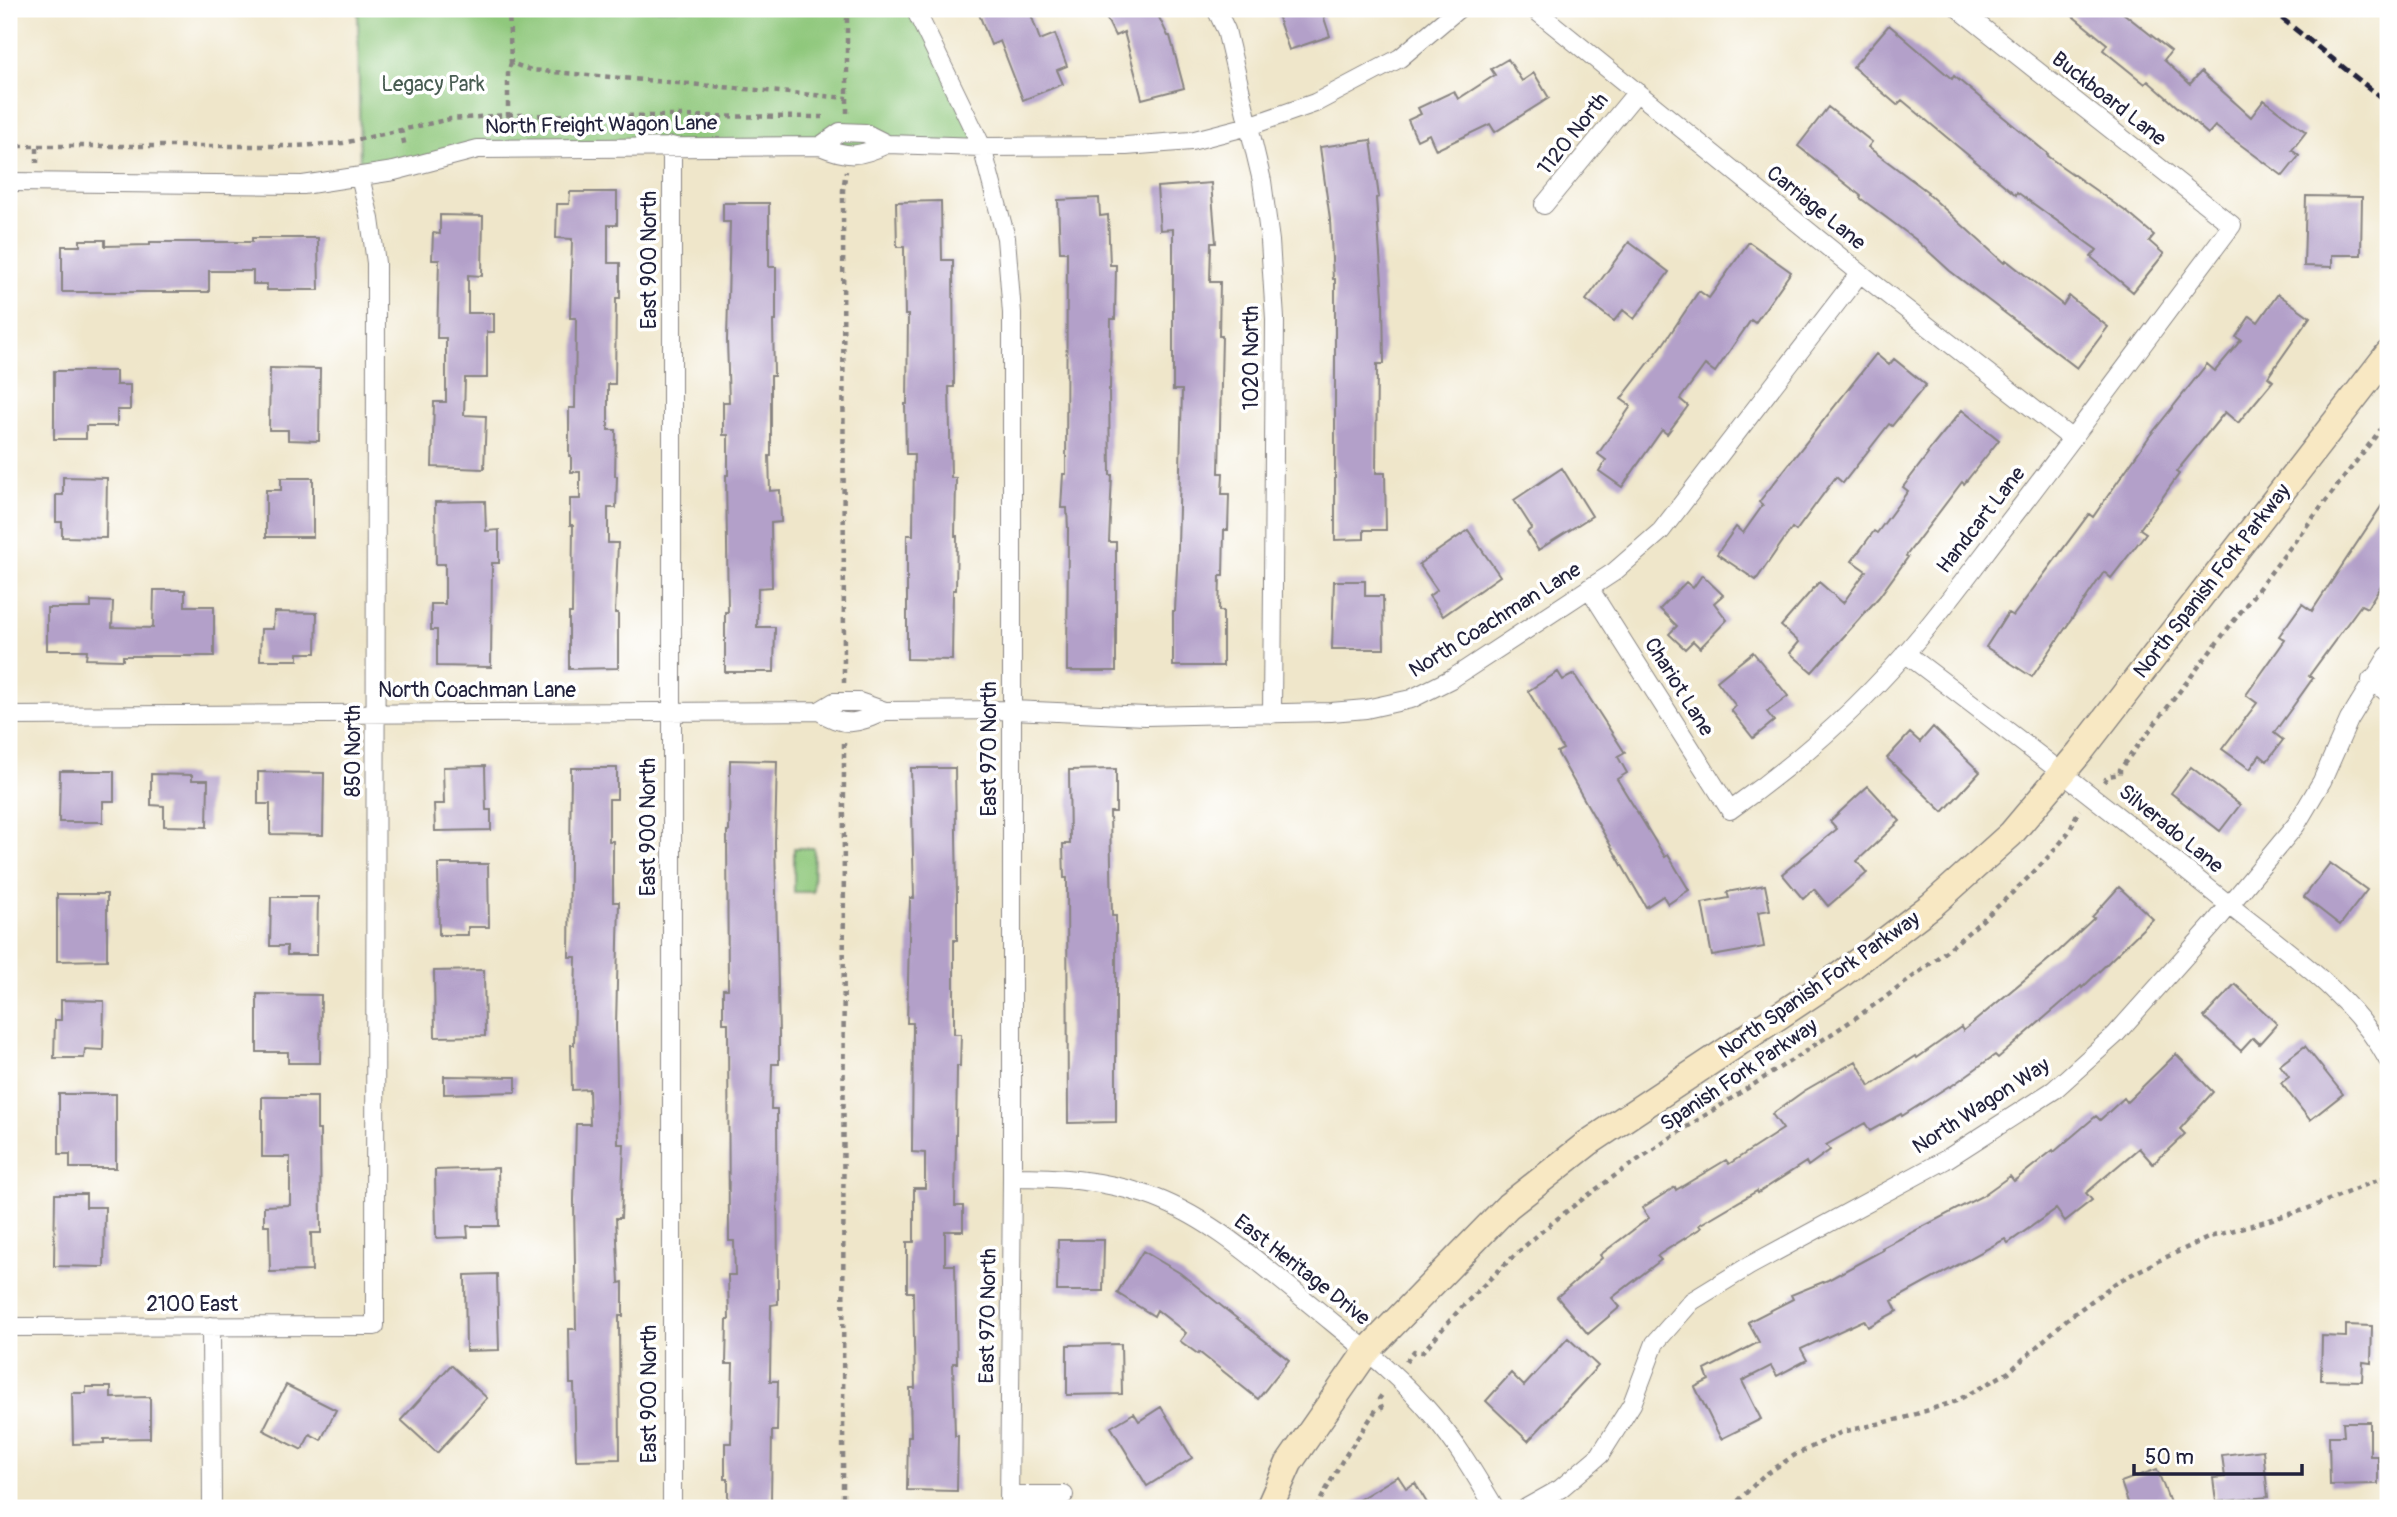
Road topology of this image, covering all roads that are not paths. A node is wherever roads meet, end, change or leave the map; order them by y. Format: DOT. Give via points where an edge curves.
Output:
graph roads {
  1 [pos="915,9"];
  2 [pos="1216,9"];
  3 [pos="1458,9"];
  4 [pos="1534,9"];
  5 [pos="1959,9"];
  6 [pos="1637,92"];
  7 [pos="1249,126"];
  8 [pos="672,146"];
  9 [pos="982,147"];
  10 [pos="360,177"];
  11 [pos="9,182"];
  12 [pos="1545,205"];
  13 [pos="2232,225"];
  14 [pos="1860,273"];
  15 [pos="2388,354"];
  16 [pos="2072,439"];
  17 [pos="1589,588"];
  18 [pos="1905,653"];
  19 [pos="2388,656"];
  20 [pos="2371,680"];
  21 [pos="2388,693"];
  22 [pos="1012,710"];
  23 [pos="376,713"];
  24 [pos="671,713"];
  25 [pos="1272,714"];
  26 [pos="9,716"];
  27 [pos="2063,773"];
  28 [pos="1730,810"];
  29 [pos="2229,905"];
  30 [pos="2388,1060"];
  31 [pos="1012,1177"];
  32 [pos="211,1326"];
  33 [pos="375,1326"];
  34 [pos="9,1327"];
  35 [pos="1367,1352"];
  36 [pos="1064,1495"];
  37 [pos="1009,1502"];
  38 [pos="212,1508"];
  39 [pos="671,1508"];
  40 [pos="1269,1508"];
  41 [pos="1495,1508"];
  42 [pos="1526,1508"];
  1 -- 9 [label="street, East 970 North"];
  2 -- 7 [label="street, 1020 North" via="1226,30"];
  3 -- 7 [label="street, North Freight Wagon Lane" via="1400,58 1315,103"];
  4 -- 6 [label="street, Carriage Lane"];
  5 -- 13 [label="street, Buckboard Lane"];
  6 -- 12 [label="street, 1120 North"];
  6 -- 14 [label="street, Carriage Lane"];
  7 -- 9 [label="street, North Freight Wagon Lane" via="1191,141"];
  7 -- 25 [label="street, 1020 North" via="1267,217 1275,319"];
  8 -- 9 [label="street, North Freight Wagon Lane" via="820,146 840,132 865,133 887,144"];
  8 -- 10 [label="street, North Freight Wagon Lane" via="478,149"];
  8 -- 24 [label="street, East 900 North"];
  9 -- 22 [label="street, East 970 North" via="1006,237 1012,313"];
  10 -- 11 [label="street, North Freight Wagon Lane" via="303,185"];
  10 -- 23 [label="street, 850 North" via="376,263"];
  13 -- 16 [label="street, Handcart Lane"];
  14 -- 16 [label="street, Carriage Lane"];
  14 -- 17 [label="street, North Coachman Lane" via="1661,531"];
  15 -- 27 [label="street, North Spanish Fork Parkway"];
  16 -- 18 [label="street, Handcart Lane"];
  17 -- 25 [label="street, North Coachman Lane" via="1453,678 1411,699 1366,709"];
  17 -- 28 [label="street, Chariot Lane"];
  18 -- 27 [label="street, Silverado Lane"];
  18 -- 28 [label="street, Handcart Lane" via="1836,726 1780,775"];
  19 -- 20 [label="street, North Wagon Way"];
  20 -- 21 [label="street"];
  20 -- 29 [label="street, North Wagon Way" via="2296,825"];
  22 -- 24 [label="street, North Coachman Lane" via="885,711 859,702 834,702 819,712"];
  22 -- 25 [label="street, North Coachman Lane" via="1146,716"];
  22 -- 31 [label="street, East 970 North"];
  23 -- 24 [label="street, North Coachman Lane"];
  23 -- 26 [label="street, North Coachman Lane"];
  23 -- 33 [label="street, 850 North"];
  24 -- 39 [label="street, East 900 North"];
  27 -- 29 [label="street, Silverado Lane"];
  27 -- 35 [label="street, North Spanish Fork Parkway" via="2011,834 1933,905 1839,976 1587,1143 1508,1206"];
  29 -- 30 [label="street, Silverado Lane" via="2351,1008"];
  29 -- 42 [label="street, North Wagon Way" via="2115,1035 2054,1090 1945,1160 1692,1301 1655,1343 1632,1404 1600,1455 1560,1489"];
  31 -- 35 [label="street, East Heritage Drive" via="1096,1182 1145,1194 1194,1217 1232,1241"];
  31 -- 37 [label="street, East 970 North"];
  32 -- 33 [label="street, 2100 East"];
  32 -- 34 [label="street, 2100 East"];
  32 -- 38 [label="street"];
  35 -- 40 [label="street, North Spanish Fork Parkway" via="1289,1464"];
  35 -- 41 [label="street, East Heritage Drive" via="1432,1413 1463,1453"];
  36 -- 37 [label="street"];
}
